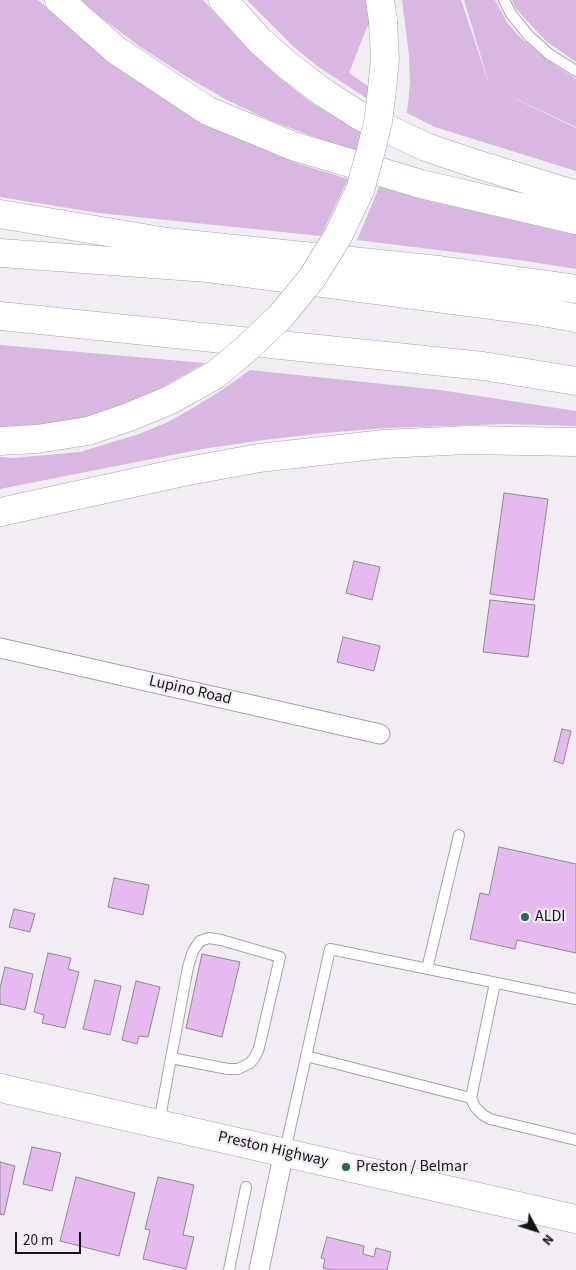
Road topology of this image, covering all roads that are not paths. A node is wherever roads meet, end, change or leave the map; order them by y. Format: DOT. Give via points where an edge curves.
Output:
graph roads {
  1 [pos="59,0"];
  2 [pos="223,0"];
  3 [pos="504,0"];
  4 [pos="382,11"];
  5 [pos="576,71"];
  6 [pos="576,195"];
  7 [pos="0,214"];
  8 [pos="576,220"];
  9 [pos="0,253"];
  10 [pos="576,289"];
  11 [pos="0,316"];
  12 [pos="576,318"];
  13 [pos="576,381"];
  14 [pos="0,441"];
  15 [pos="576,442"];
  16 [pos="0,512"];
  17 [pos="0,648"];
  18 [pos="380,734"];
  19 [pos="460,835"];
  20 [pos="427,969"];
  21 [pos="495,983"];
  22 [pos="576,999"];
  23 [pos="306,1056"];
  24 [pos="171,1058"];
  25 [pos="0,1088"];
  26 [pos="471,1098"];
  27 [pos="159,1124"];
  28 [pos="576,1140"];
  29 [pos="284,1152"];
  30 [pos="246,1187"];
  31 [pos="576,1219"];
  32 [pos="229,1270"];
  33 [pos="259,1270"];
  1 -- 8 [label="main road" via="116,50 208,111 293,146 420,184"];
  2 -- 6 [label="main road" via="287,65 360,116 434,150"];
  3 -- 5 [label="lane" via="510,14 529,36"];
  4 -- 14 [label="main road, bridge" via="384,74 378,122 360,190 338,236 312,278 281,316 214,375 170,400 88,432"];
  7 -- 10 [label="main road" via="167,242 439,270"];
  9 -- 12 [label="main road" via="208,268"];
  11 -- 13 [label="main road" via="483,366"];
  15 -- 16 [label="main road" via="468,440 384,444 259,458"];
  17 -- 18 [label="street, Lupino Road"];
  19 -- 20 [label="lane"];
  20 -- 21 [label="lane"];
  20 -- 23 [label="lane" via="330,949"];
  21 -- 22 [label="lane"];
  21 -- 26 [label="lane"];
  23 -- 26 [label="lane"];
  23 -- 29 [label="lane"];
  24 -- 24 [label="lane" via="228,1069 238,1069 250,1063 259,1048 280,957 221,940 209,938 200,941 188,967"];
  24 -- 27 [label="lane"];
  25 -- 27 [label="main road, Preston Highway"];
  26 -- 28 [label="lane" via="475,1107 490,1119"];
  27 -- 29 [label="main road, Preston Highway"];
  29 -- 31 [label="main road, Preston Highway"];
  29 -- 33 [label="street"];
  30 -- 32 [label="lane"];
}
